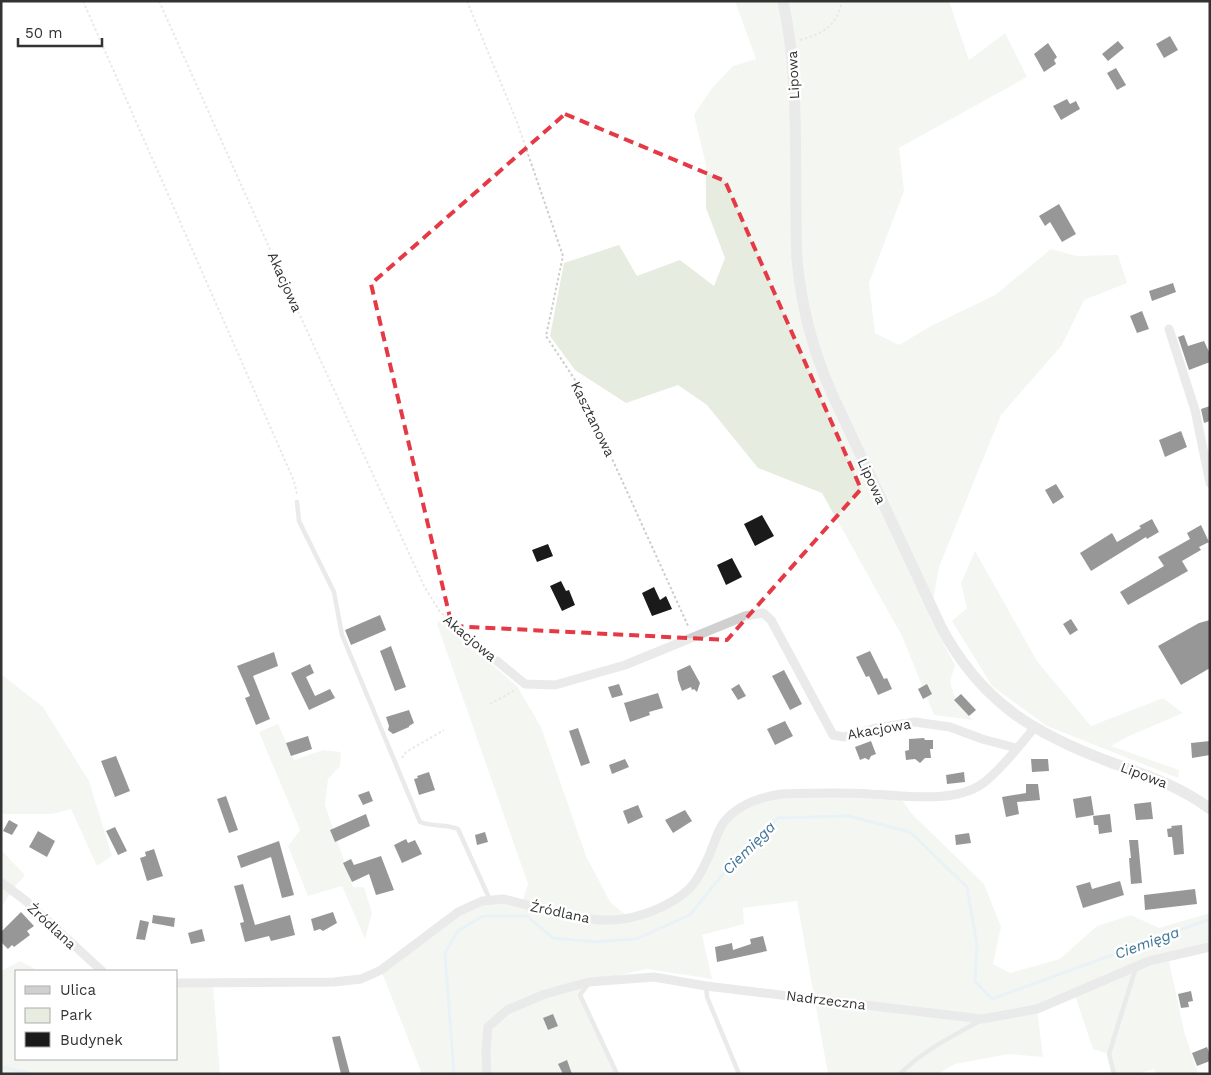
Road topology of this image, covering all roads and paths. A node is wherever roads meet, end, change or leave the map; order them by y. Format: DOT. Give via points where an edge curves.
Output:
graph roads {
  1 [pos="83,1"];
  2 [pos="159,1"];
  3 [pos="467,1"];
  4 [pos="783,1"];
  5 [pos="842,1"];
  6 [pos="791,42"];
  7 [pos="1169,330"];
  8 [pos="1210,483"];
  9 [pos="297,502"];
  10 [pos="692,637"];
  11 [pos="497,661"];
  12 [pos="525,684"];
  13 [pos="490,704"];
  14 [pos="1034,728"];
  15 [pos="444,730"];
  16 [pos="1016,748"];
  17 [pos="397,766"];
  18 [pos="1210,809"];
  19 [pos="1,882"];
  20 [pos="490,900"];
  21 [pos="1210,947"];
  22 [pos="1136,966"];
  23 [pos="101,970"];
  24 [pos="590,982"];
  25 [pos="178,984"];
  26 [pos="706,986"];
  27 [pos="982,1019"];
  28 [pos="487,1074"];
  29 [pos="617,1074"];
  30 [pos="739,1074"];
  31 [pos="900,1074"];
  32 [pos="1114,1074"];
  1 -- 9 [label="path" via="294,482"];
  2 -- 11 [label="path, Akacjowa" via="424,586 440,612"];
  3 -- 10 [label="path, Kasztanowa" via="517,122 563,256 546,336 580,386"];
  4 -- 6 [label="street, Lipowa"];
  5 -- 6 [label="path" via="834,23 807,38"];
  6 -- 14 [label="street, Lipowa" via="797,257 804,307 816,356 945,635 984,688"];
  7 -- 8 [label="street" via="1195,410"];
  9 -- 17 [label="lane" via="299,521 334,592 342,635"];
  10 -- 12 [label="street, Akacjowa" via="610,670 556,685"];
  10 -- 16 [label="street, Akacjowa" via="745,616 763,613 771,620 833,735 844,737 915,722 950,727"];
  11 -- 12 [label="street, Akacjowa"];
  12 -- 13 [label="path"];
  14 -- 16 [label="street, Źródlana"];
  14 -- 18 [label="street, Lipowa" via="1070,746 1168,783"];
  15 -- 17 [label="path" via="406,752"];
  16 -- 20 [label="street, Źródlana" via="982,784 961,793 918,797 781,794 743,806 725,820 698,877 689,888 670,902 643,914 614,920 582,918 503,899"];
  17 -- 20 [label="lane" via="420,822 458,829"];
  19 -- 23 [label="street, Źródlana"];
  20 -- 25 [label="street, Źródlana" via="458,912 381,970 361,979"];
  21 -- 22 [label="street, Nadrzeczna"];
  22 -- 27 [label="street, Nadrzeczna" via="1037,1009"];
  22 -- 32 [label="lane" via="1109,1054"];
  24 -- 26 [label="street, Nadrzeczna" via="654,977"];
  24 -- 28 [label="street, Nadrzeczna" via="545,994 501,1015 488,1027"];
  24 -- 29 [label="lane" via="580,995"];
  26 -- 27 [label="street, Nadrzeczna"];
  26 -- 30 [label="lane" via="707,997"];
  27 -- 31 [label="lane" via="946,1040"];
}
